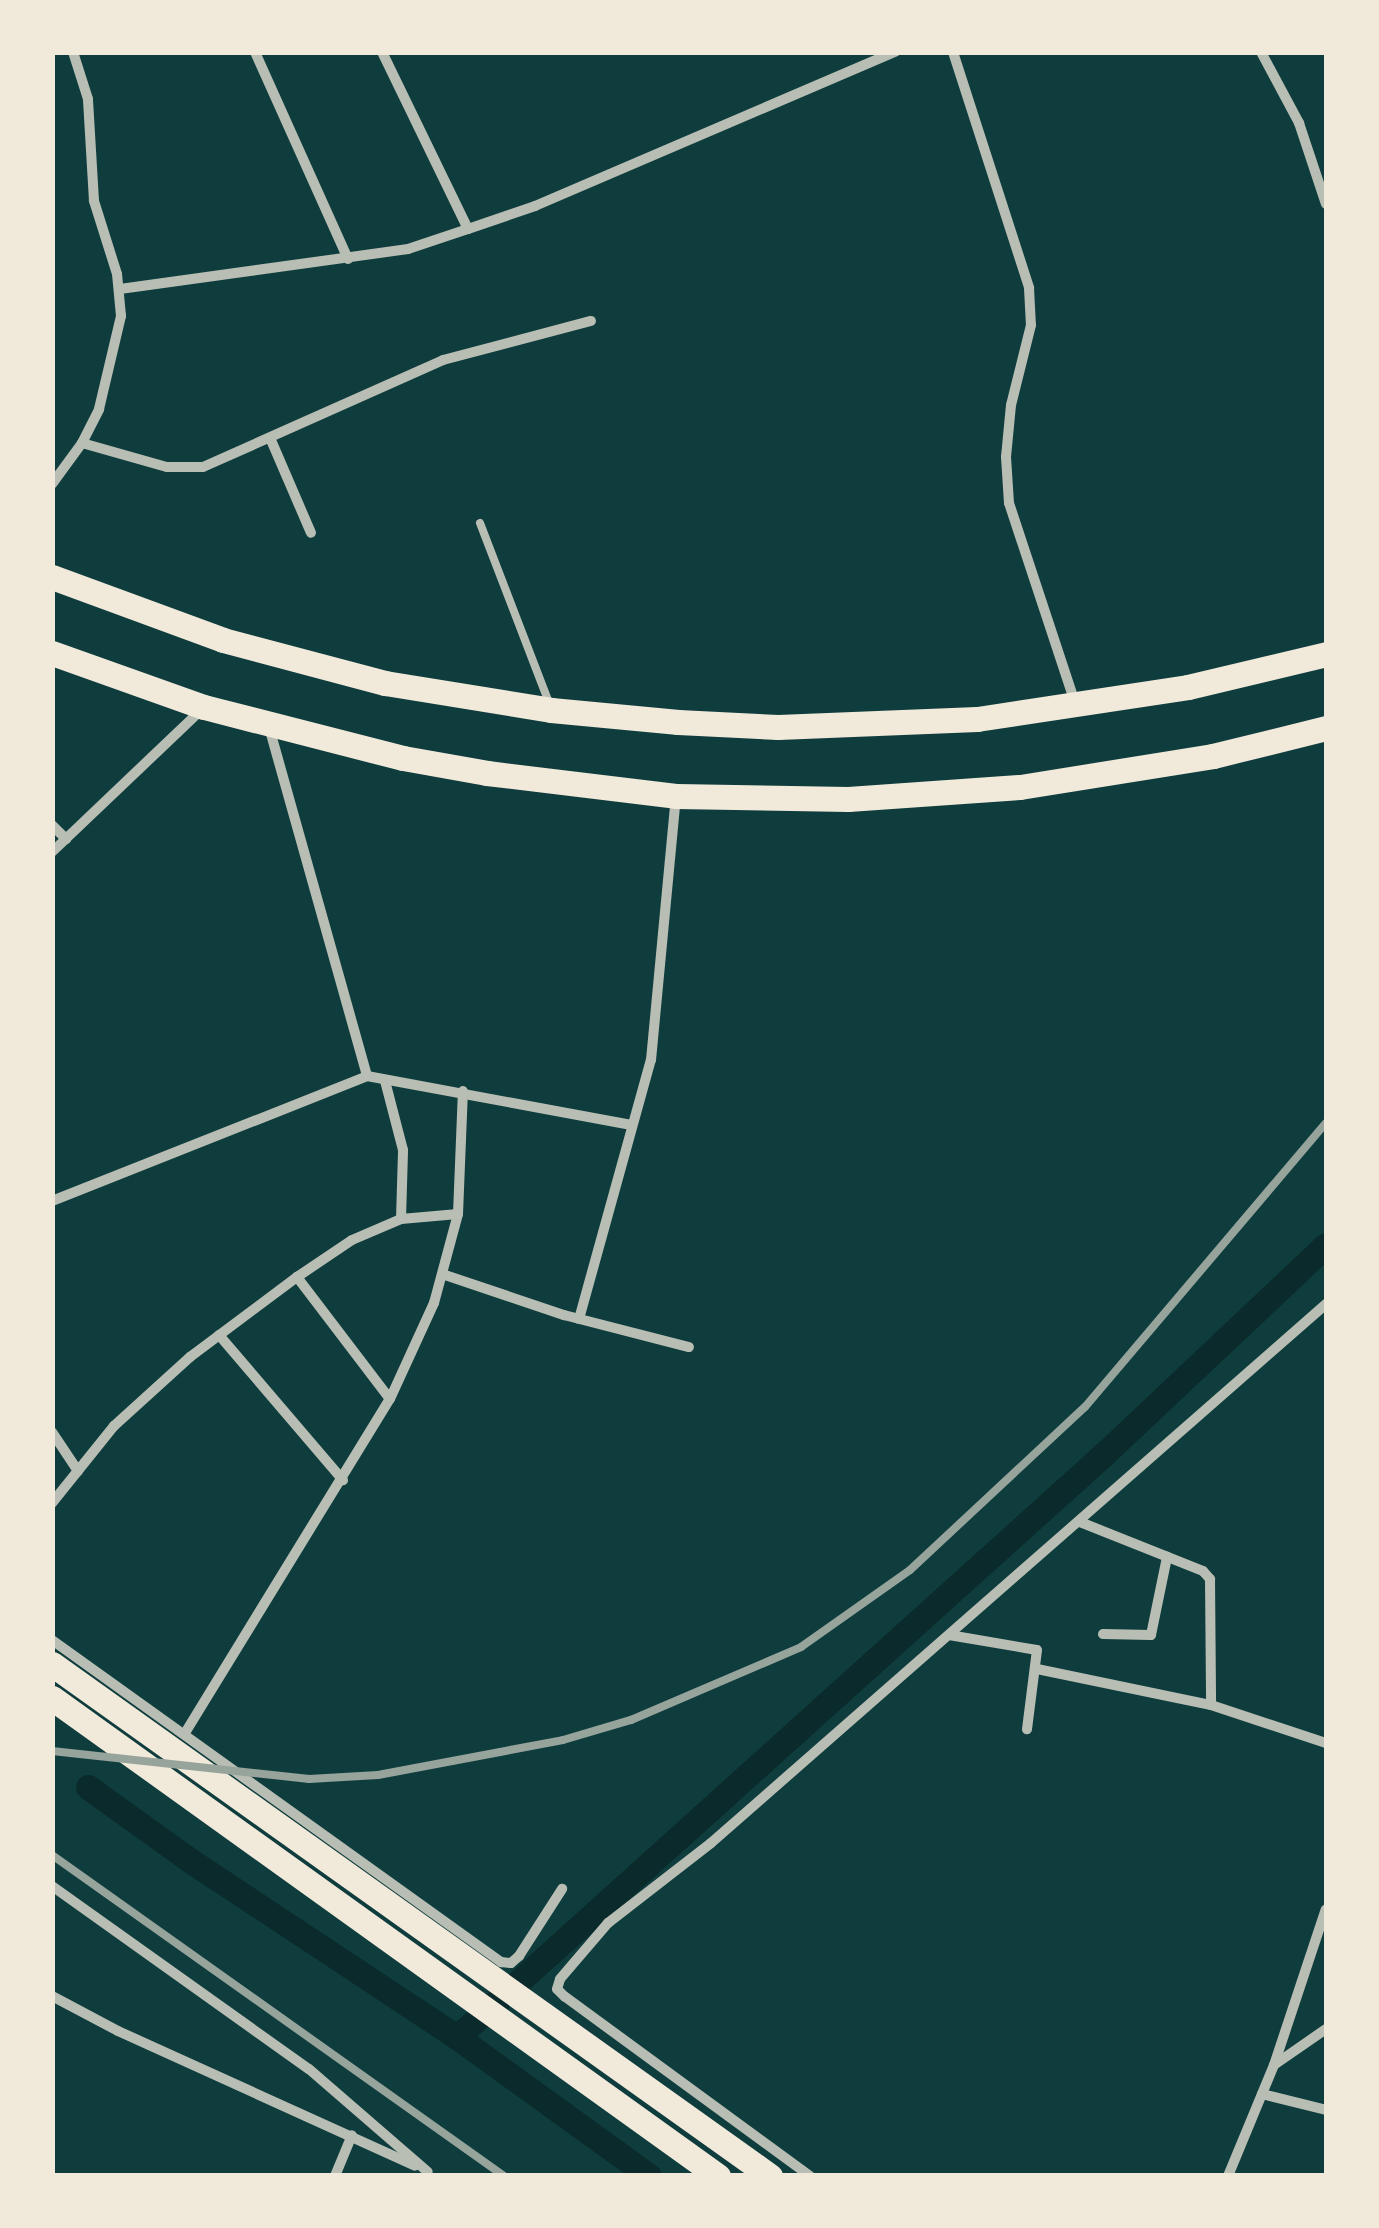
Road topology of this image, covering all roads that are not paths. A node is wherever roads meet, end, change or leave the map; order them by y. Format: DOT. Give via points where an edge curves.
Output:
graph roads {
  1 [pos="73,52"];
  2 [pos="255,52"];
  3 [pos="382,52"];
  4 [pos="895,52"];
  5 [pos="953,52"];
  6 [pos="1261,52"];
  7 [pos="1326,204"];
  8 [pos="468,228"];
  9 [pos="348,259"];
  10 [pos="120,289"];
  11 [pos="591,321"];
  12 [pos="271,440"];
  13 [pos="82,443"];
  14 [pos="52,484"];
  15 [pos="480,522"];
  16 [pos="311,534"];
  17 [pos="52,577"];
  18 [pos="52,653"];
  19 [pos="1326,654"];
  20 [pos="204,707"];
  21 [pos="1077,707"];
  22 [pos="551,710"];
  23 [pos="268,726"];
  24 [pos="1326,728"];
  25 [pos="676,796"];
  26 [pos="52,826"];
  27 [pos="66,839"];
  28 [pos="52,852"];
  29 [pos="367,1076"];
  30 [pos="385,1081"];
  31 [pos="463,1091"];
  32 [pos="632,1124"];
  33 [pos="53,1199"];
  34 [pos="458,1214"];
  35 [pos="401,1219"];
  36 [pos="445,1275"];
  37 [pos="297,1276"];
  38 [pos="1326,1304"];
  39 [pos="579,1319"];
  40 [pos="219,1336"];
  41 [pos="689,1347"];
  42 [pos="390,1400"];
  43 [pos="52,1432"];
  44 [pos="78,1471"];
  45 [pos="342,1480"];
  46 [pos="52,1502"];
  47 [pos="1080,1522"];
  48 [pos="1167,1557"];
  49 [pos="1103,1634"];
  50 [pos="949,1635"];
  51 [pos="52,1640"];
  52 [pos="52,1664"];
  53 [pos="1037,1669"];
  54 [pos="52,1698"];
  55 [pos="1211,1705"];
  56 [pos="1027,1730"];
  57 [pos="185,1733"];
  58 [pos="1326,1743"];
  59 [pos="52,1886"];
  60 [pos="562,1889"];
  61 [pos="1326,1909"];
  62 [pos="52,1996"];
  63 [pos="1326,2029"];
  64 [pos="1274,2064"];
  65 [pos="1262,2094"];
  66 [pos="1326,2110"];
  67 [pos="352,2135"];
  68 [pos="431,2174"];
  69 [pos="334,2176"];
  70 [pos="718,2176"];
  71 [pos="770,2176"];
  72 [pos="810,2176"];
  73 [pos="1228,2176"];
  1 -- 10 [label="street" via="90,112 94,202"];
  2 -- 9 [label="street"];
  3 -- 8 [label="street"];
  4 -- 8 [label="street" via="535,206"];
  5 -- 21 [label="street" via="1029,288 1031,325 1008,440 1008,503"];
  6 -- 7 [label="street" via="1299,123"];
  8 -- 9 [label="street" via="431,244"];
  9 -- 10 [label="street"];
  10 -- 13 [label="street" via="109,381"];
  11 -- 12 [label="street" via="443,360"];
  12 -- 13 [label="street" via="221,463 185,468"];
  12 -- 16 [label="street"];
  13 -- 14 [label="street"];
  15 -- 22 [label="lane"];
  17 -- 22 [label="highway" via="290,660"];
  18 -- 20 [label="highway"];
  19 -- 21 [label="highway"];
  20 -- 23 [label="highway"];
  20 -- 27 [label="street"];
  21 -- 22 [label="highway" via="794,727"];
  23 -- 25 [label="highway" via="488,773"];
  23 -- 29 [label="street"];
  24 -- 25 [label="highway" via="1213,756 1020,787 848,799"];
  25 -- 32 [label="street" via="651,1060"];
  26 -- 27 [label="street"];
  27 -- 28 [label="street"];
  29 -- 30 [label="street"];
  29 -- 33 [label="street"];
  30 -- 31 [label="street"];
  30 -- 35 [label="street" via="403,1150"];
  31 -- 32 [label="street"];
  31 -- 34 [label="street"];
  32 -- 39 [label="street"];
  34 -- 35 [label="street"];
  34 -- 36 [label="street"];
  35 -- 37 [label="street" via="352,1240"];
  36 -- 39 [label="street"];
  36 -- 42 [label="street"];
  37 -- 40 [label="street"];
  37 -- 42 [label="street"];
  38 -- 47 [label="street"];
  39 -- 41 [label="street"];
  40 -- 44 [label="street" via="138,1402"];
  40 -- 45 [label="street"];
  42 -- 45 [label="street"];
  43 -- 44 [label="street"];
  44 -- 46 [label="street"];
  45 -- 57 [label="street"];
  47 -- 48 [label="street"];
  47 -- 50 [label="street"];
  48 -- 49 [label="street" via="1151,1635"];
  48 -- 55 [label="street" via="1210,1579"];
  50 -- 53 [label="street" via="1034,1648"];
  50 -- 72 [label="street" via="608,1923 557,1989"];
  51 -- 57 [label="street"];
  52 -- 71 [label="highway"];
  53 -- 55 [label="street"];
  53 -- 56 [label="street"];
  54 -- 70 [label="highway"];
  55 -- 58 [label="street"];
  57 -- 60 [label="street" via="501,1962 519,1956"];
  59 -- 68 [label="street" via="309,2069"];
  61 -- 64 [label="street"];
  62 -- 67 [label="street"];
  63 -- 64 [label="street"];
  64 -- 65 [label="street"];
  65 -- 66 [label="street"];
  65 -- 73 [label="street"];
  67 -- 68 [label="street"];
  67 -- 69 [label="street"];
}
